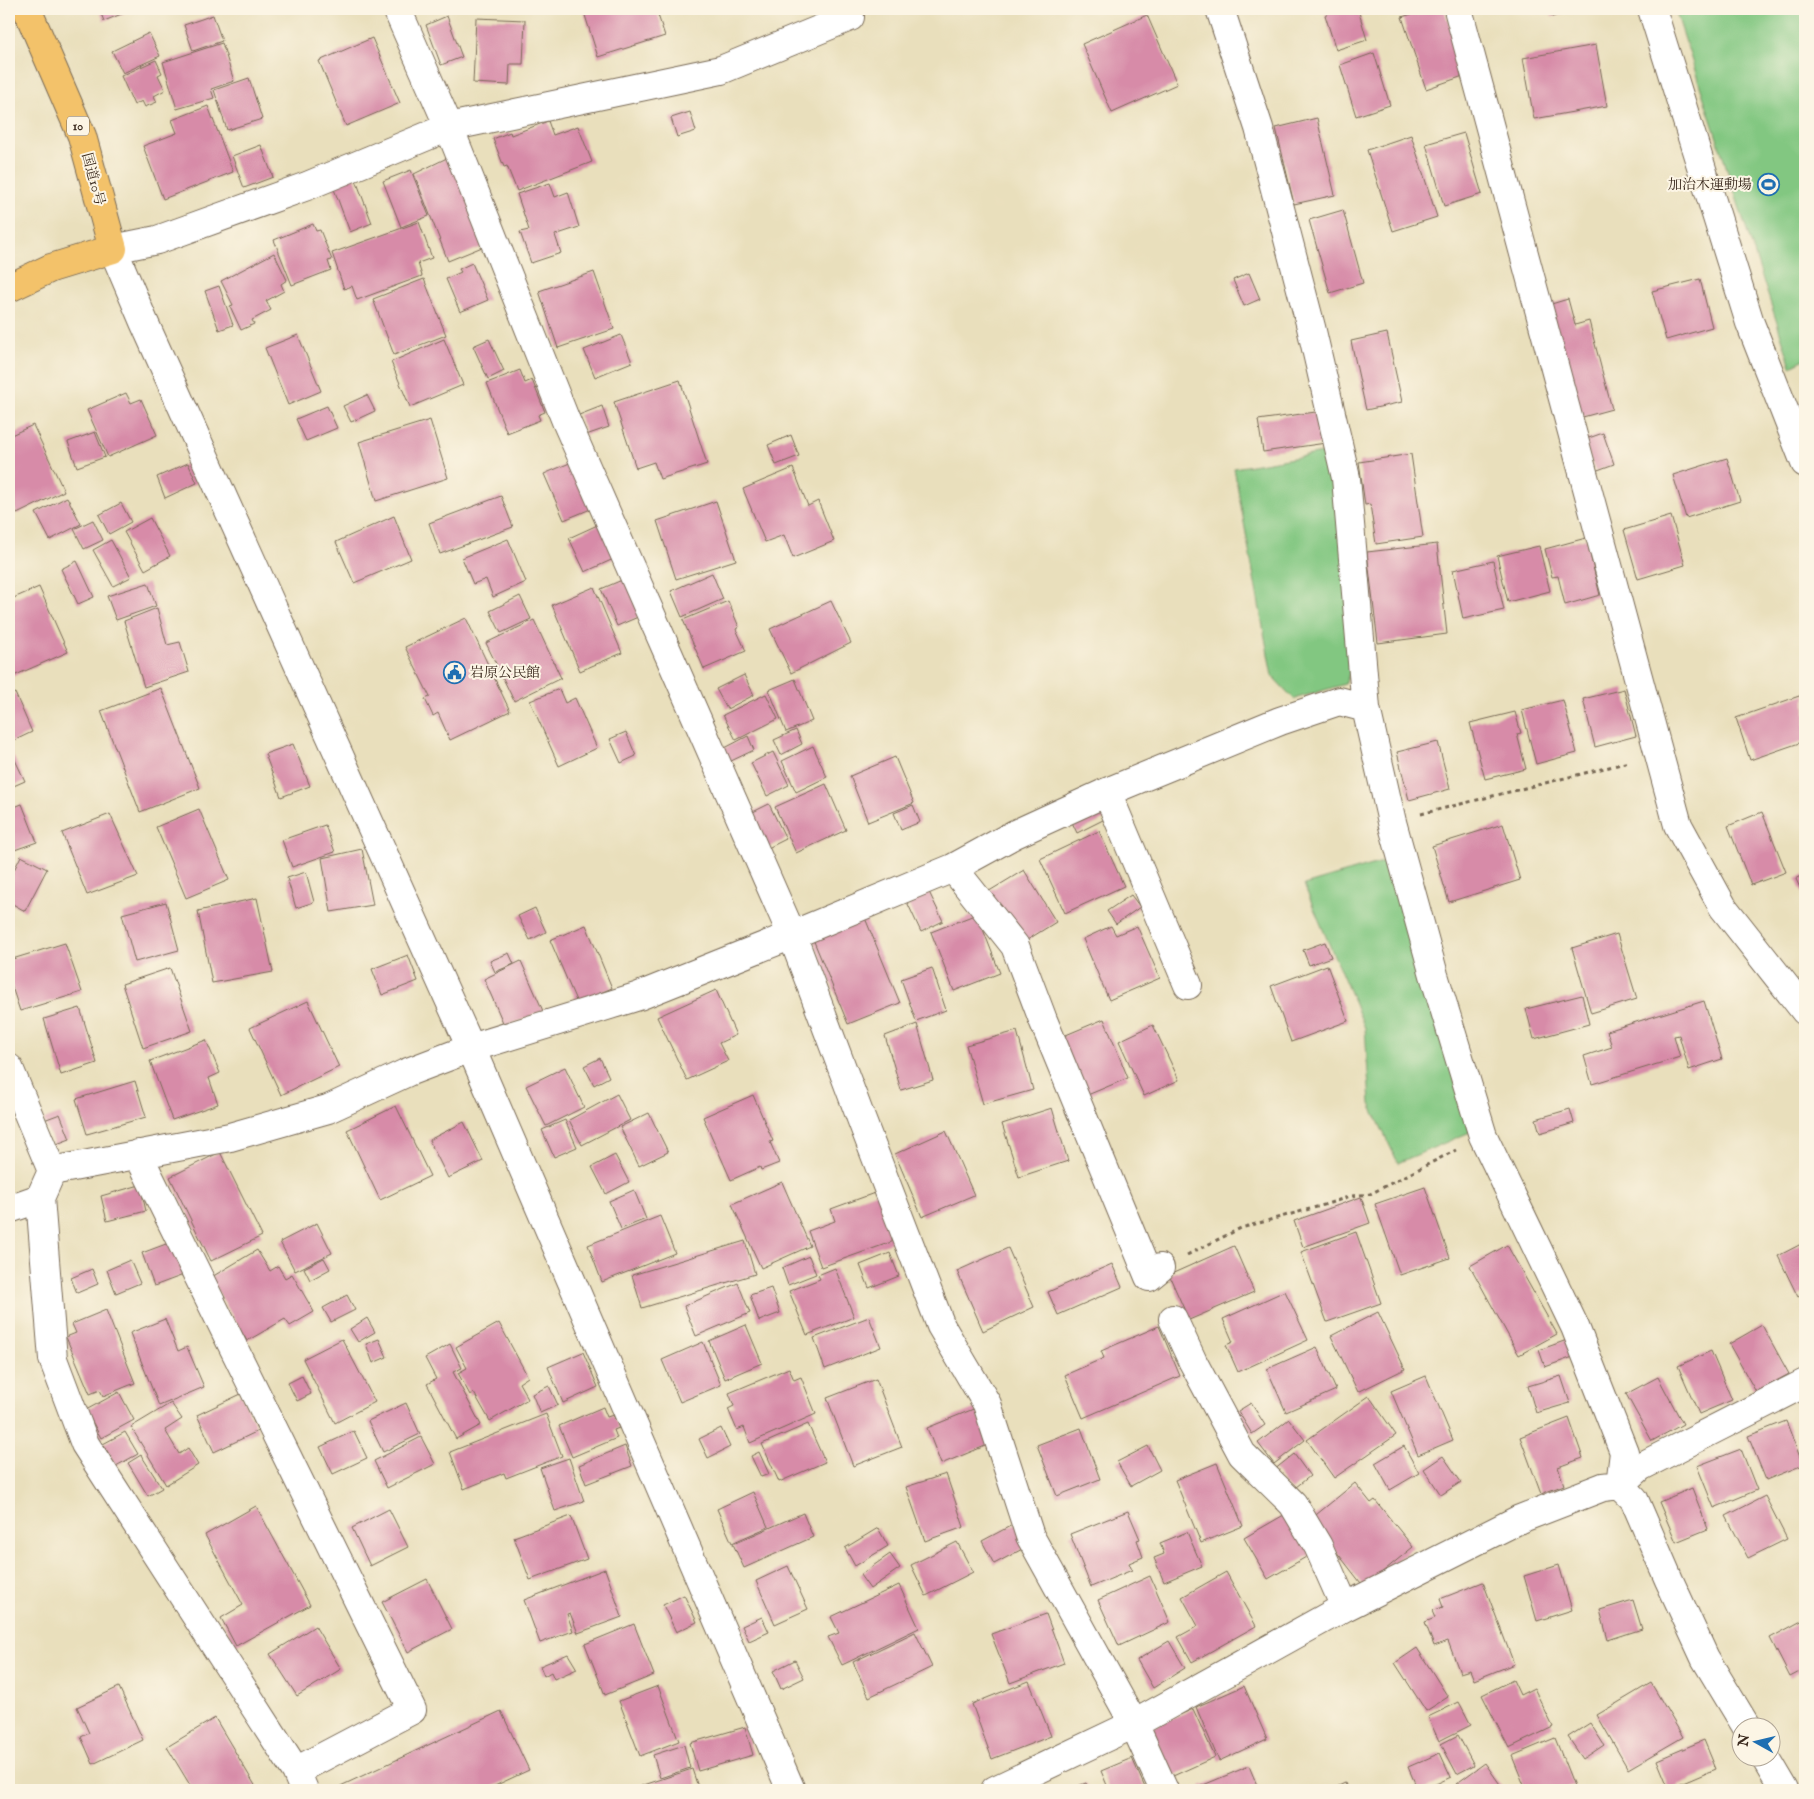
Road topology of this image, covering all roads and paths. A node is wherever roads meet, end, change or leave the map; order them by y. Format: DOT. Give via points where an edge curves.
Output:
graph roads {
  1 [pos="27,9"];
  2 [pos="397,9"];
  3 [pos="1220,9"];
  4 [pos="1458,9"];
  5 [pos="1652,9"];
  6 [pos="850,17"];
  7 [pos="449,127"];
  8 [pos="113,249"];
  9 [pos="9,288"];
  10 [pos="1797,415"];
  11 [pos="1805,463"];
  12 [pos="1366,708"];
  13 [pos="1660,754"];
  14 [pos="1107,792"];
  15 [pos="1392,822"];
  16 [pos="953,868"];
  17 [pos="792,934"];
  18 [pos="1188,985"];
  19 [pos="1805,1010"];
  20 [pos="471,1048"];
  21 [pos="9,1068"];
  22 [pos="1483,1136"];
  23 [pos="138,1154"];
  24 [pos="52,1171"];
  25 [pos="40,1198"];
  26 [pos="9,1209"];
  27 [pos="1160,1268"];
  28 [pos="1173,1319"];
  29 [pos="1805,1383"];
  30 [pos="1620,1485"];
  31 [pos="1344,1607"];
  32 [pos="1740,1716"];
  33 [pos="1134,1724"];
  34 [pos="1770,1766"];
  35 [pos="300,1781"];
  36 [pos="791,1790"];
  37 [pos="995,1790"];
  38 [pos="1164,1790"];
  39 [pos="1784,1790"];
  1 -- 8 [label="highway, 国道10号 / 10" via="82,136"];
  2 -- 7 [label="street"];
  3 -- 12 [label="street" via="1258,128 1311,328 1346,478"];
  4 -- 13 [label="street"];
  5 -- 10 [label="street" via="1750,323"];
  6 -- 7 [label="street" via="721,70"];
  7 -- 8 [label="street" via="307,186 157,240"];
  7 -- 17 [label="street" via="566,421"];
  8 -- 9 [label="highway" via="51,268"];
  8 -- 20 [label="street"];
  10 -- 11 [label="street"];
  12 -- 14 [label="street" via="1339,701 1280,721"];
  12 -- 15 [label="street"];
  13 -- 15 [label="path"];
  13 -- 19 [label="street" via="1678,825 1723,907"];
  14 -- 16 [label="street" via="1015,834"];
  14 -- 18 [label="street"];
  15 -- 22 [label="street"];
  16 -- 17 [label="street"];
  16 -- 27 [label="street" via="1015,946 1149,1277"];
  17 -- 20 [label="street" via="639,996"];
  17 -- 33 [label="street" via="941,1326 987,1404 1030,1536"];
  20 -- 23 [label="street" via="328,1108 230,1137"];
  20 -- 36 [label="street"];
  21 -- 24 [label="street"];
  22 -- 27 [label="path" via="1370,1194 1351,1196 1241,1228"];
  22 -- 30 [label="street" via="1575,1327 1624,1452"];
  23 -- 24 [label="street"];
  23 -- 35 [label="street" via="412,1710"];
  24 -- 25 [label="street"];
  25 -- 26 [label="street"];
  25 -- 35 [label="street" via="53,1359 85,1444"];
  28 -- 31 [label="street" via="1242,1454 1293,1504 1318,1546"];
  29 -- 30 [label="street" via="1640,1467"];
  30 -- 31 [label="street" via="1603,1487 1520,1519"];
  30 -- 32 [label="street" via="1634,1499 1705,1658"];
  31 -- 33 [label="street"];
  33 -- 37 [label="street"];
  33 -- 38 [label="street"];
  34 -- 39 [label="street"];
}
